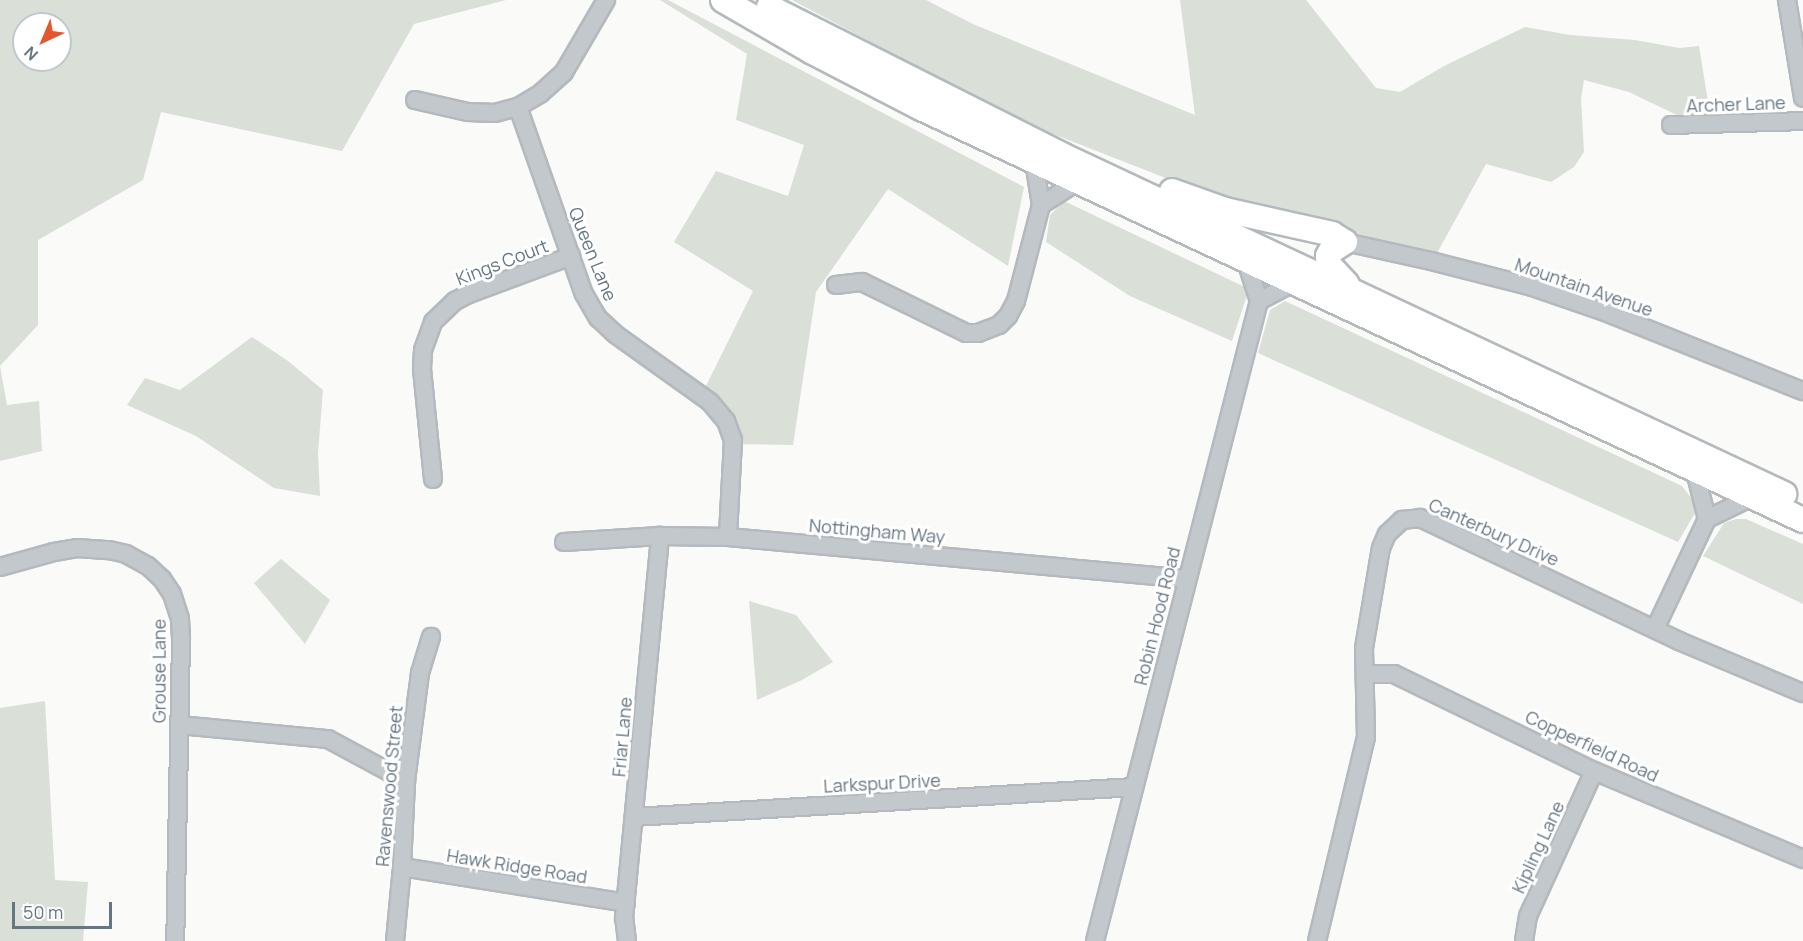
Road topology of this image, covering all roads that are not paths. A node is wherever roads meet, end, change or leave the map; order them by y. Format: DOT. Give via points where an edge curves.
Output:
graph roads {
  1 [pos="606,0"];
  2 [pos="723,0"];
  3 [pos="757,0"];
  4 [pos="1787,0"];
  5 [pos="1803,98"];
  6 [pos="415,100"];
  7 [pos="518,107"];
  8 [pos="1803,121"];
  9 [pos="1671,125"];
  10 [pos="1062,155"];
  11 [pos="1034,162"];
  12 [pos="1077,182"];
  13 [pos="1041,205"];
  14 [pos="1345,242"];
  15 [pos="571,256"];
  16 [pos="1246,261"];
  17 [pos="1293,283"];
  18 [pos="836,285"];
  19 [pos="1358,293"];
  20 [pos="1259,301"];
  21 [pos="1803,391"];
  22 [pos="1695,471"];
  23 [pos="433,479"];
  24 [pos="1752,497"];
  25 [pos="1803,502"];
  26 [pos="1707,519"];
  27 [pos="1803,520"];
  28 [pos="660,536"];
  29 [pos="728,537"];
  30 [pos="564,543"];
  31 [pos="0,567"];
  32 [pos="1186,579"];
  33 [pos="1655,629"];
  34 [pos="431,637"];
  35 [pos="1365,674"];
  36 [pos="1803,693"];
  37 [pos="179,725"];
  38 [pos="1594,771"];
  39 [pos="406,782"];
  40 [pos="1134,787"];
  41 [pos="634,817"];
  42 [pos="1803,859"];
  43 [pos="402,867"];
  44 [pos="626,903"];
  45 [pos="175,941"];
  46 [pos="395,941"];
  47 [pos="627,941"];
  48 [pos="1095,941"];
  49 [pos="1317,941"];
  50 [pos="1524,941"];
  1 -- 7 [label="street" via="564,72"];
  2 -- 11 [label="highway" via="821,56"];
  3 -- 10 [label="highway"];
  4 -- 5 [label="street"];
  6 -- 7 [label="street" via="468,112 495,113"];
  7 -- 15 [label="street, Queen Lane"];
  8 -- 9 [label="street, Archer Lane"];
  10 -- 14 [label="highway" via="1225,210 1332,234"];
  10 -- 19 [label="highway"];
  11 -- 12 [label="highway"];
  11 -- 13 [label="street"];
  12 -- 13 [label="street"];
  12 -- 16 [label="highway"];
  13 -- 18 [label="street" via="1016,301 1008,316 988,330 966,333 862,282"];
  14 -- 19 [label="highway" via="1328,256 1329,266"];
  14 -- 21 [label="street, Mountain Avenue" via="1532,287"];
  15 -- 23 [label="street, Kings Court" via="469,294 449,306 434,322 423,350 422,369"];
  15 -- 29 [label="street, Queen Lane" via="584,294 598,318 710,402 726,421 733,440"];
  16 -- 17 [label="highway"];
  16 -- 20 [label="street"];
  17 -- 20 [label="street"];
  17 -- 22 [label="highway"];
  19 -- 25 [label="highway"];
  20 -- 32 [label="street, Robin Hood Road"];
  22 -- 24 [label="highway"];
  22 -- 26 [label="street"];
  24 -- 26 [label="street"];
  24 -- 27 [label="highway"];
  26 -- 33 [label="street"];
  28 -- 29 [label="street, Nottingham Way"];
  28 -- 30 [label="street, Nottingham Way"];
  28 -- 41 [label="street, Friar Lane"];
  29 -- 32 [label="street, Nottingham Way"];
  31 -- 37 [label="street, Grouse Lane" via="77,548 117,552 149,567 172,594 180,619"];
  32 -- 40 [label="street, Robin Hood Road"];
  33 -- 35 [label="street, Canterbury Drive" via="1413,517 1393,526 1381,548 1367,618"];
  33 -- 36 [label="street, Canterbury Drive"];
  34 -- 39 [label="street, Ravenswood Street" via="420,673"];
  35 -- 38 [label="street, Copperfield Road" via="1394,674"];
  35 -- 49 [label="street, Canterbury Drive" via="1365,737"];
  37 -- 39 [label="street" via="328,739"];
  37 -- 45 [label="street, Grouse Lane"];
  38 -- 42 [label="street, Copperfield Road"];
  38 -- 50 [label="street, Kipling Lane" via="1528,916"];
  39 -- 43 [label="street, Ravenswood Street"];
  40 -- 41 [label="street, Larkspur Drive"];
  40 -- 48 [label="street, Robin Hood Road"];
  41 -- 44 [label="street, Friar Lane"];
  43 -- 44 [label="street, Hawk Ridge Road"];
  43 -- 46 [label="street, Ravenswood Street"];
  44 -- 47 [label="street, Friar Lane"];
}
